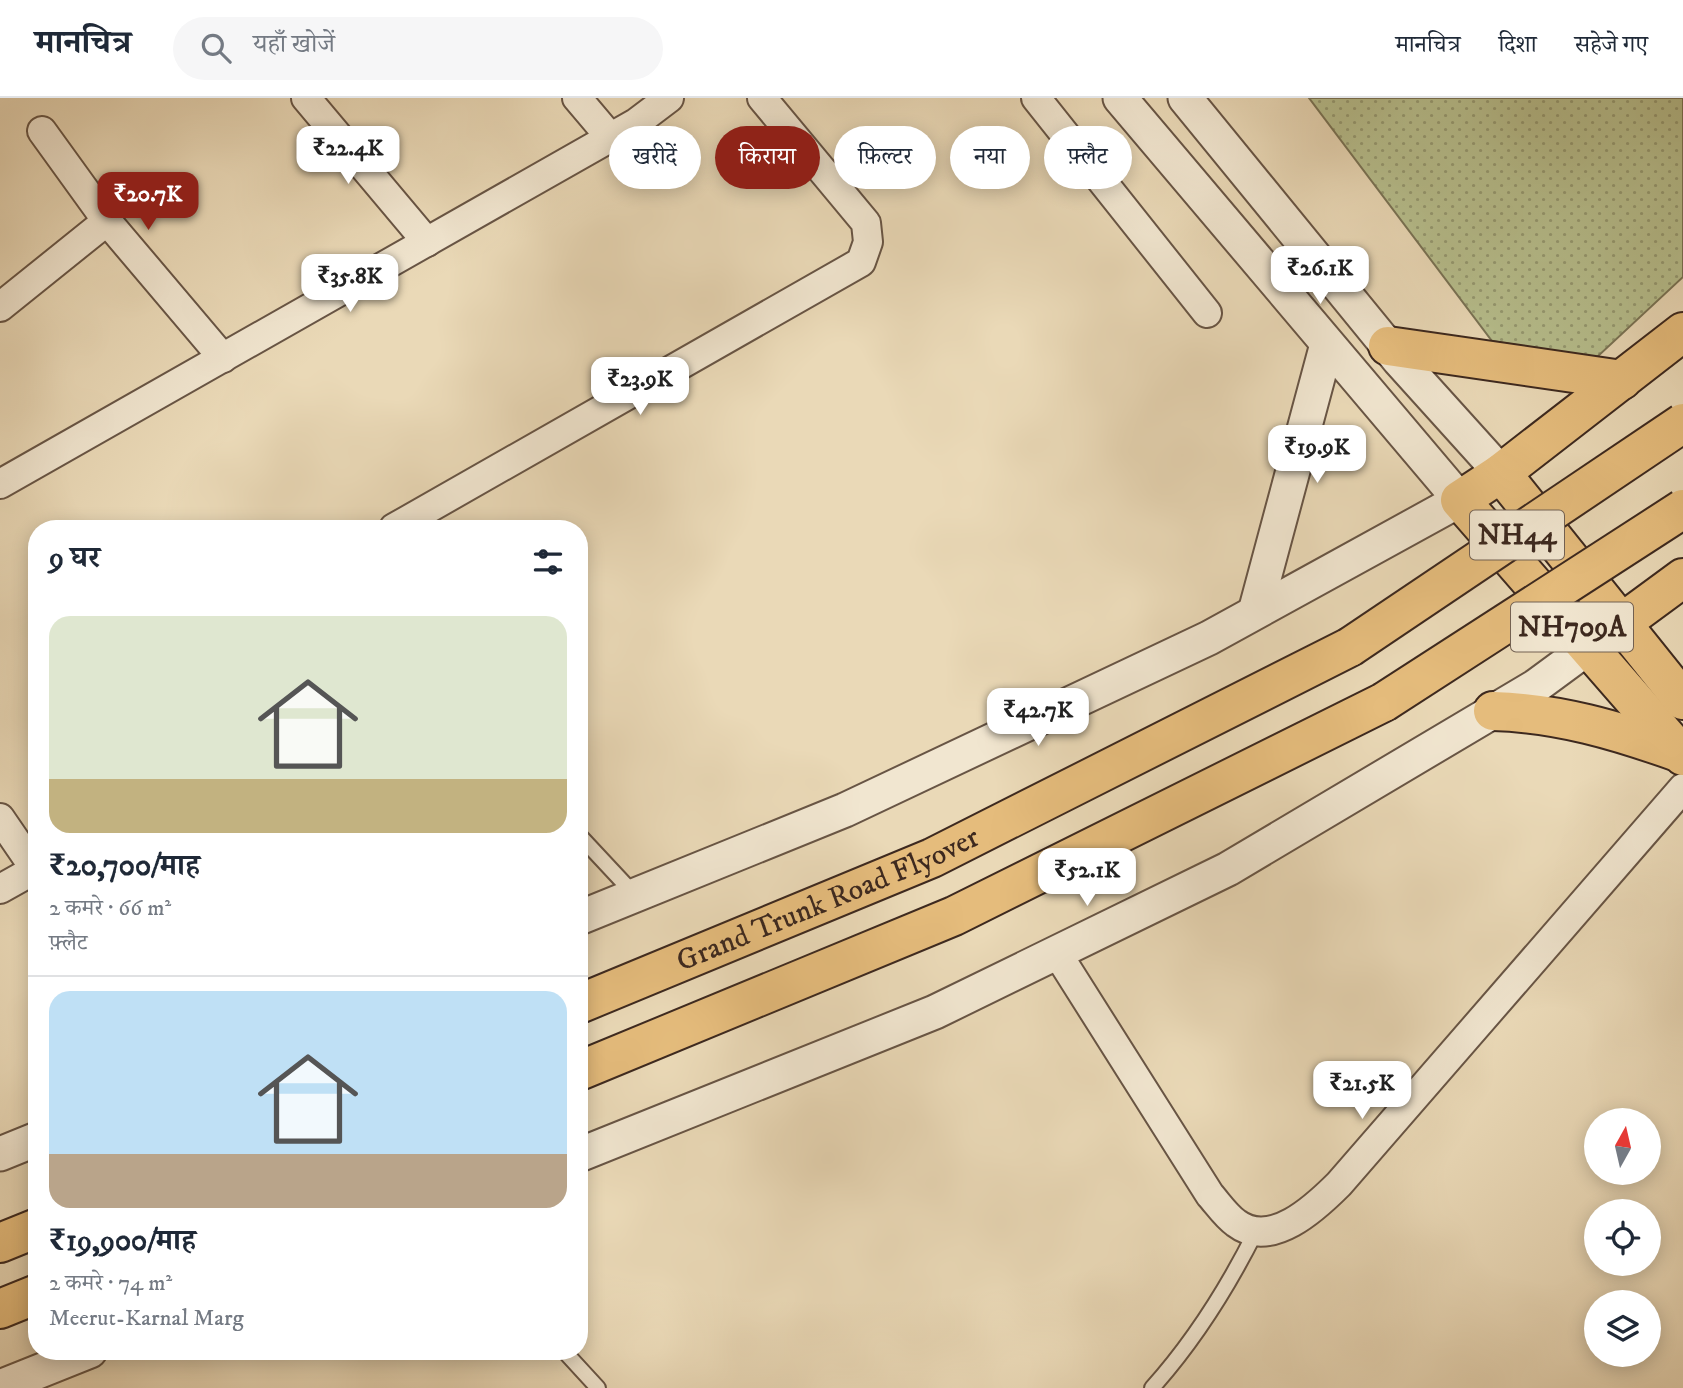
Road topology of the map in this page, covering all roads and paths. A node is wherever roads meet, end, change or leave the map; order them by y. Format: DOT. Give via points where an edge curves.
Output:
graph roads {
  1 [pos="306,98"];
  2 [pos="577,98"];
  3 [pos="669,98"];
  4 [pos="762,98"];
  5 [pos="1036,98"];
  6 [pos="1120,98"];
  7 [pos="1185,98"];
  8 [pos="630,126"];
  9 [pos="42,131"];
  10 [pos="609,136"];
  11 [pos="609,138"];
  12 [pos="107,221"];
  13 [pos="1295,232"];
  14 [pos="427,242"];
  15 [pos="1256,261"];
  16 [pos="0,307"];
  17 [pos="1207,313"];
  18 [pos="1683,332"];
  19 [pos="1327,344"];
  20 [pos="1388,346"];
  21 [pos="223,358"];
  22 [pos="1622,380"];
  23 [pos="1683,423"];
  24 [pos="4,473"];
  25 [pos="1501,473"];
  26 [pos="1460,500"];
  27 [pos="1683,509"];
  28 [pos="408,520"];
  29 [pos="1683,578"];
  30 [pos="1255,612"];
  31 [pos="1620,624"];
  32 [pos="1589,647"];
  33 [pos="1683,700"];
  34 [pos="1493,711"];
  35 [pos="1682,766"];
  36 [pos="0,818"];
  37 [pos="588,845"];
  38 [pos="28,859"];
  39 [pos="28,875"];
  40 [pos="0,888"];
  41 [pos="635,895"];
  42 [pos="588,914"];
  43 [pos="1057,953"];
  44 [pos="588,1000"];
  45 [pos="588,1067"];
  46 [pos="28,1143"];
  47 [pos="588,1151"];
  48 [pos="0,1154"];
  49 [pos="1256,1231"];
  50 [pos="28,1232"];
  51 [pos="0,1243"];
  52 [pos="28,1298"];
  53 [pos="0,1309"];
  54 [pos="68,1360"];
  55 [pos="572,1360"];
  56 [pos="0,1387"];
  57 [pos="598,1388"];
  58 [pos="1152,1388"];
  1 -- 14 [label="street"];
  2 -- 10 [label="street"];
  3 -- 8 [label="street"];
  4 -- 28 [label="street" via="866,223 869,242 861,262"];
  5 -- 17 [label="street"];
  6 -- 15 [label="street"];
  7 -- 13 [label="street"];
  9 -- 12 [label="street"];
  11 -- 14 [label="street"];
  12 -- 16 [label="street"];
  12 -- 21 [label="street"];
  13 -- 15 [label="street"];
  13 -- 20 [label="street"];
  14 -- 21 [label="street"];
  15 -- 19 [label="street"];
  18 -- 22 [label="highway"];
  19 -- 26 [label="street"];
  19 -- 30 [label="street"];
  20 -- 22 [label="highway"];
  20 -- 25 [label="street"];
  21 -- 24 [label="street"];
  22 -- 25 [label="highway"];
  23 -- 44 [label="highway, Grand Trunk Road Flyover / NH44, bridge" via="1350,648 932,858"];
  25 -- 26 [label="highway"];
  25 -- 31 [label="highway, NH709A"];
  26 -- 30 [label="street"];
  26 -- 32 [label="highway, NH709A"];
  27 -- 45 [label="highway, Grand Trunk Road Flyover / NH44, bridge" via="1384,702 954,916"];
  29 -- 31 [label="highway, NH709A"];
  30 -- 41 [label="street" via="845,810"];
  31 -- 32 [label="highway, NH709A"];
  31 -- 33 [label="highway, NH709A"];
  32 -- 34 [label="street"];
  32 -- 35 [label="highway, NH709A"];
  34 -- 35 [label="highway" via="1585,722"];
  34 -- 43 [label="street" via="1228,869"];
  35 -- 49 [label="street" via="1339,1184 1311,1212 1277,1228"];
  36 -- 38 [label="street"];
  37 -- 41 [label="lane"];
  39 -- 40 [label="street"];
  41 -- 42 [label="street"];
  43 -- 47 [label="street" via="935,1012"];
  43 -- 49 [label="street" via="1210,1195 1237,1224"];
  46 -- 48 [label="street"];
  49 -- 58 [label="lane" via="1225,1293"];
  50 -- 51 [label="highway"];
  52 -- 53 [label="highway"];
  54 -- 56 [label="street"];
  55 -- 57 [label="lane"];
}
